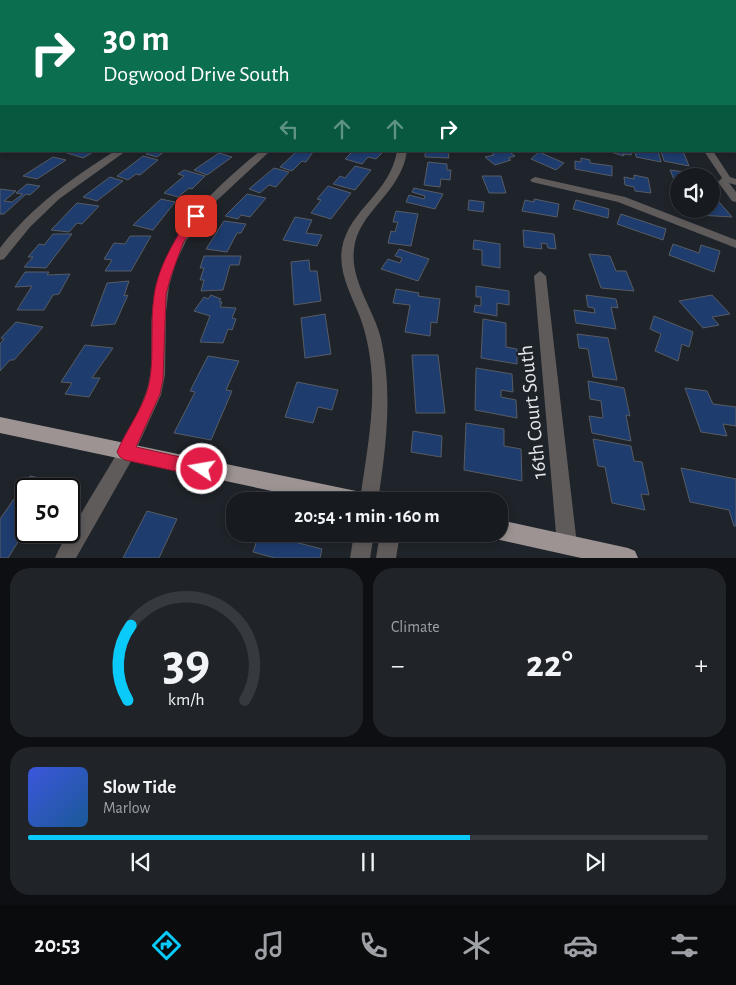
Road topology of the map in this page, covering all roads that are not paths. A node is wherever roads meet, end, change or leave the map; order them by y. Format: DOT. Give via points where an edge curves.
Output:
graph roads {
  1 [pos="121,152"];
  2 [pos="265,152"];
  3 [pos="402,152"];
  4 [pos="709,152"];
  5 [pos="535,180"];
  6 [pos="731,181"];
  7 [pos="736,199"];
  8 [pos="736,244"];
  9 [pos="0,256"];
  10 [pos="540,276"];
  11 [pos="0,425"];
  12 [pos="125,452"];
  13 [pos="318,492"];
  14 [pos="370,492"];
  15 [pos="508,532"];
  16 [pos="363,542"];
  17 [pos="389,542"];
  18 [pos="567,545"];
  19 [pos="623,557"];
  20 [pos="65,558"];
  21 [pos="360,558"];
  22 [pos="386,558"];
  1 -- 9 [label="street" via="49,201 24,225"];
  2 -- 12 [label="street" via="212,197 178,242 160,294 153,394"];
  3 -- 14 [label="street" via="399,170 358,224 348,246 349,273 374,338 379,372 378,445"];
  4 -- 6 [label="street"];
  5 -- 8 [label="street" via="621,199"];
  6 -- 7 [label="street" via="723,182 724,186"];
  10 -- 18 [label="street, 16th Court South"];
  11 -- 12 [label="main road"];
  12 -- 13 [label="main road"];
  12 -- 20 [label="street"];
  15 -- 18 [label="main road"];
  16 -- 21 [label="street"];
  17 -- 22 [label="street"];
  18 -- 19 [label="main road"];
}
